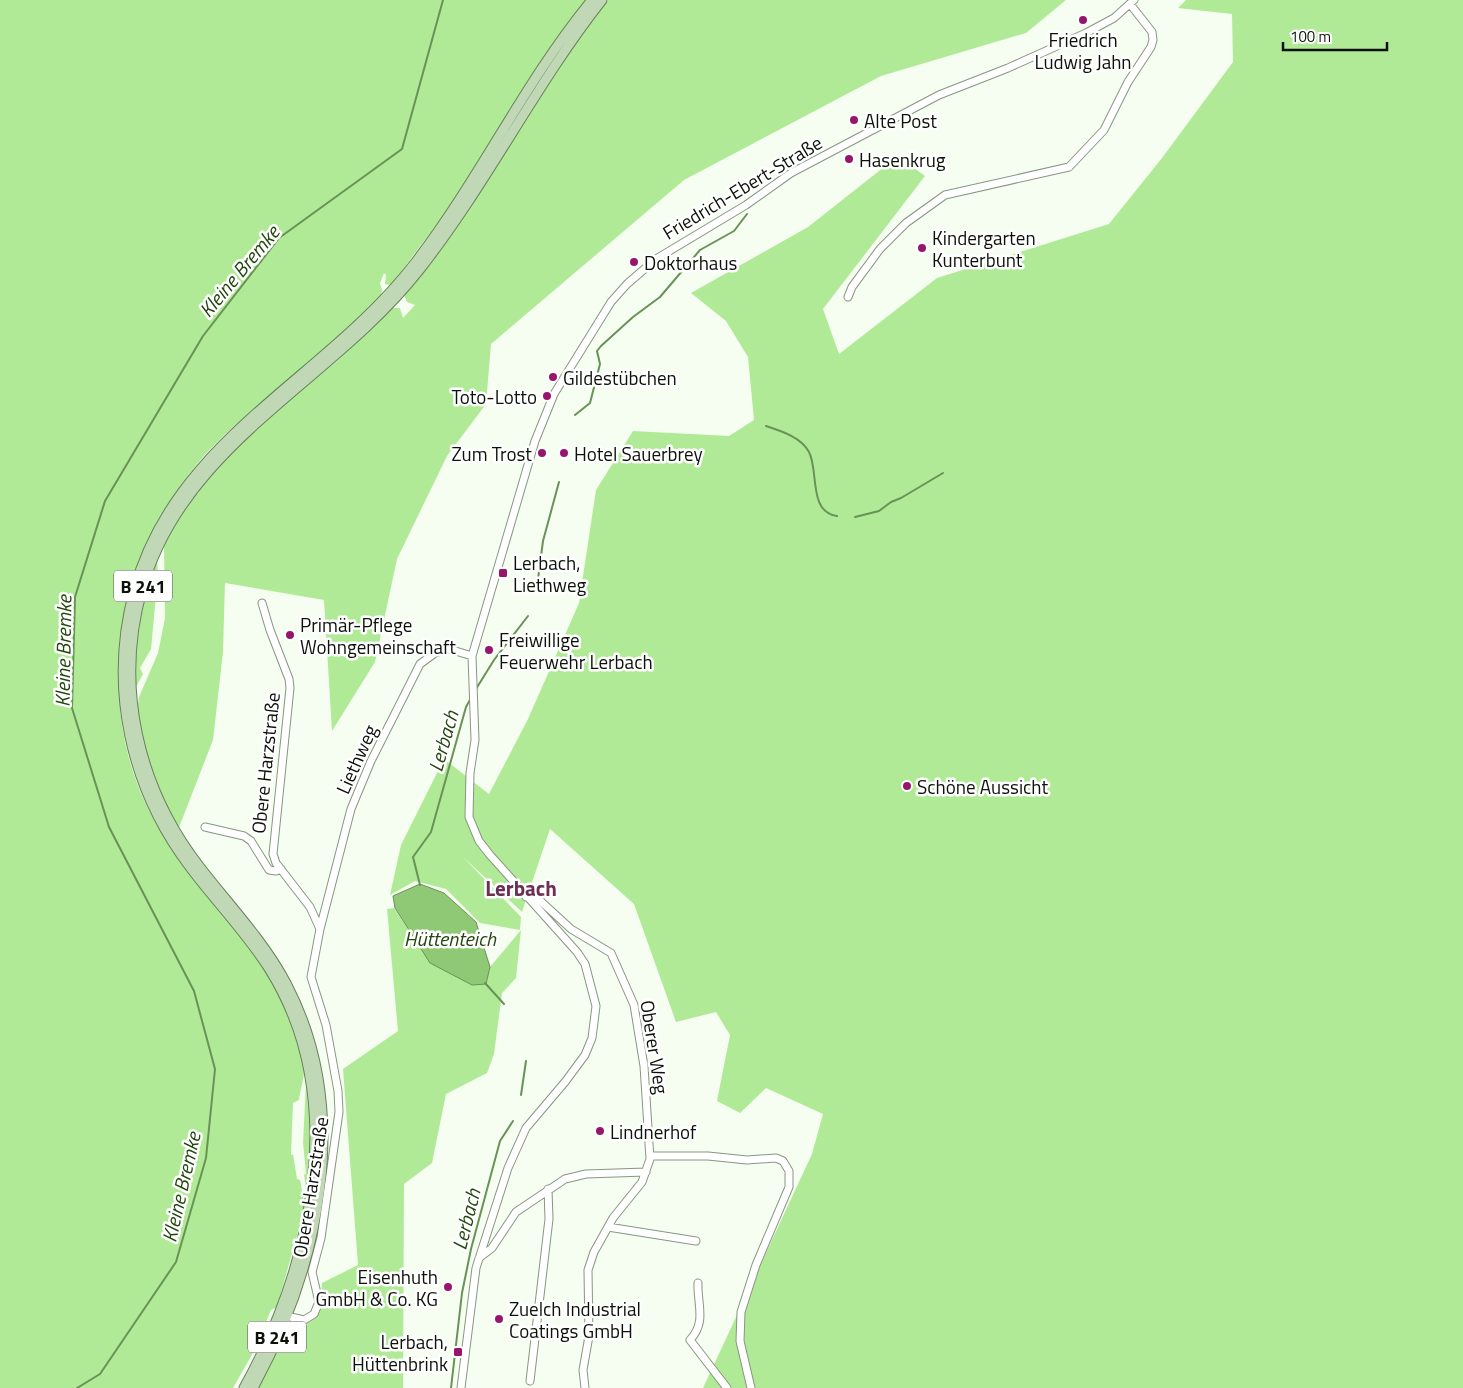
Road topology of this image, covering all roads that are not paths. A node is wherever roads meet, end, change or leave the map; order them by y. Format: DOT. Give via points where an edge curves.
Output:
graph roads {
  1 [pos="592,0"];
  2 [pos="602,0"];
  3 [pos="1132,2"];
  4 [pos="848,297"];
  5 [pos="262,603"];
  6 [pos="472,656"];
  7 [pos="205,827"];
  8 [pos="281,869"];
  9 [pos="526,897"];
  10 [pos="320,929"];
  11 [pos="653,1156"];
  12 [pos="646,1172"];
  13 [pos="548,1189"];
  14 [pos="608,1227"];
  15 [pos="696,1241"];
  16 [pos="479,1258"];
  17 [pos="698,1283"];
  18 [pos="286,1316"];
  19 [pos="530,1381"];
  20 [pos="244,1388"];
  21 [pos="252,1388"];
  22 [pos="460,1388"];
  23 [pos="585,1388"];
  24 [pos="727,1388"];
  25 [pos="751,1388"];
  1 -- 20 [label="main road, B 241" via="541,69 456,206 414,265 351,332 231,435 189,480 156,531 134,590 125,634 123,674 128,728 142,780 158,817 180,853 252,944 280,987 301,1038 312,1088 316,1144 312,1190 304,1228 280,1309"];
  2 -- 18 [label="main road, B 241" via="548,74 462,210 413,278 357,338 236,440 194,486 163,534 140,599 133,635 132,699 139,744 149,778 164,813 186,848 258,940 286,983 306,1029 317,1071 324,1132 319,1191 307,1250"];
  3 -- 4 [label="street" via="1152,32 1153,40 1104,130 1068,167 945,195 906,223 880,249"];
  3 -- 6 [label="street, Friedrich-Ebert-Straße" via="1114,18 1086,33 939,95 791,173 746,205 664,253 623,288 561,382 535,440"];
  5 -- 8 [label="street, Obere Harzstraße" via="289,679 273,839 273,854"];
  6 -- 9 [label="street, Friedrich-Ebert-Straße" via="475,740 469,817 479,841"];
  6 -- 10 [label="street, Liethweg" via="448,649 426,658 416,672 371,761 351,809"];
  7 -- 8 [label="street, Obere Harzstraße" via="244,836 269,870 276,872"];
  8 -- 10 [label="street, Obere Harzstraße" via="299,891"];
  9 -- 12 [label="street, Oberer Weg" via="534,895 571,929 608,950 621,971 634,1005 642,1047 650,1156"];
  9 -- 16 [label="street, Friedrich-Ebert-Straße" via="577,952 584,964 594,993 592,1038 580,1062 526,1128 516,1146"];
  10 -- 18 [label="street, Obere Harzstraße" via="311,977 326,1025 338,1091 338,1130 312,1272 318,1308 304,1320"];
  11 -- 25 [label="street" via="776,1158 783,1161 789,1171 789,1187 756,1265 741,1312 740,1335"];
  12 -- 13 [label="street" via="583,1174"];
  12 -- 14 [label="street, Oberer Weg" via="638,1188"];
  13 -- 16 [label="street" via="513,1214 492,1248"];
  13 -- 19 [label="street" via="549,1219"];
  14 -- 15 [label="street"];
  14 -- 23 [label="street, Oberer Weg" via="587,1272 589,1336 583,1370"];
  16 -- 22 [label="street, Friedrich-Ebert-Straße"];
  17 -- 24 [label="street" via="702,1314 696,1333 690,1340"];
  18 -- 21 [label="main road, B 241"];
}
